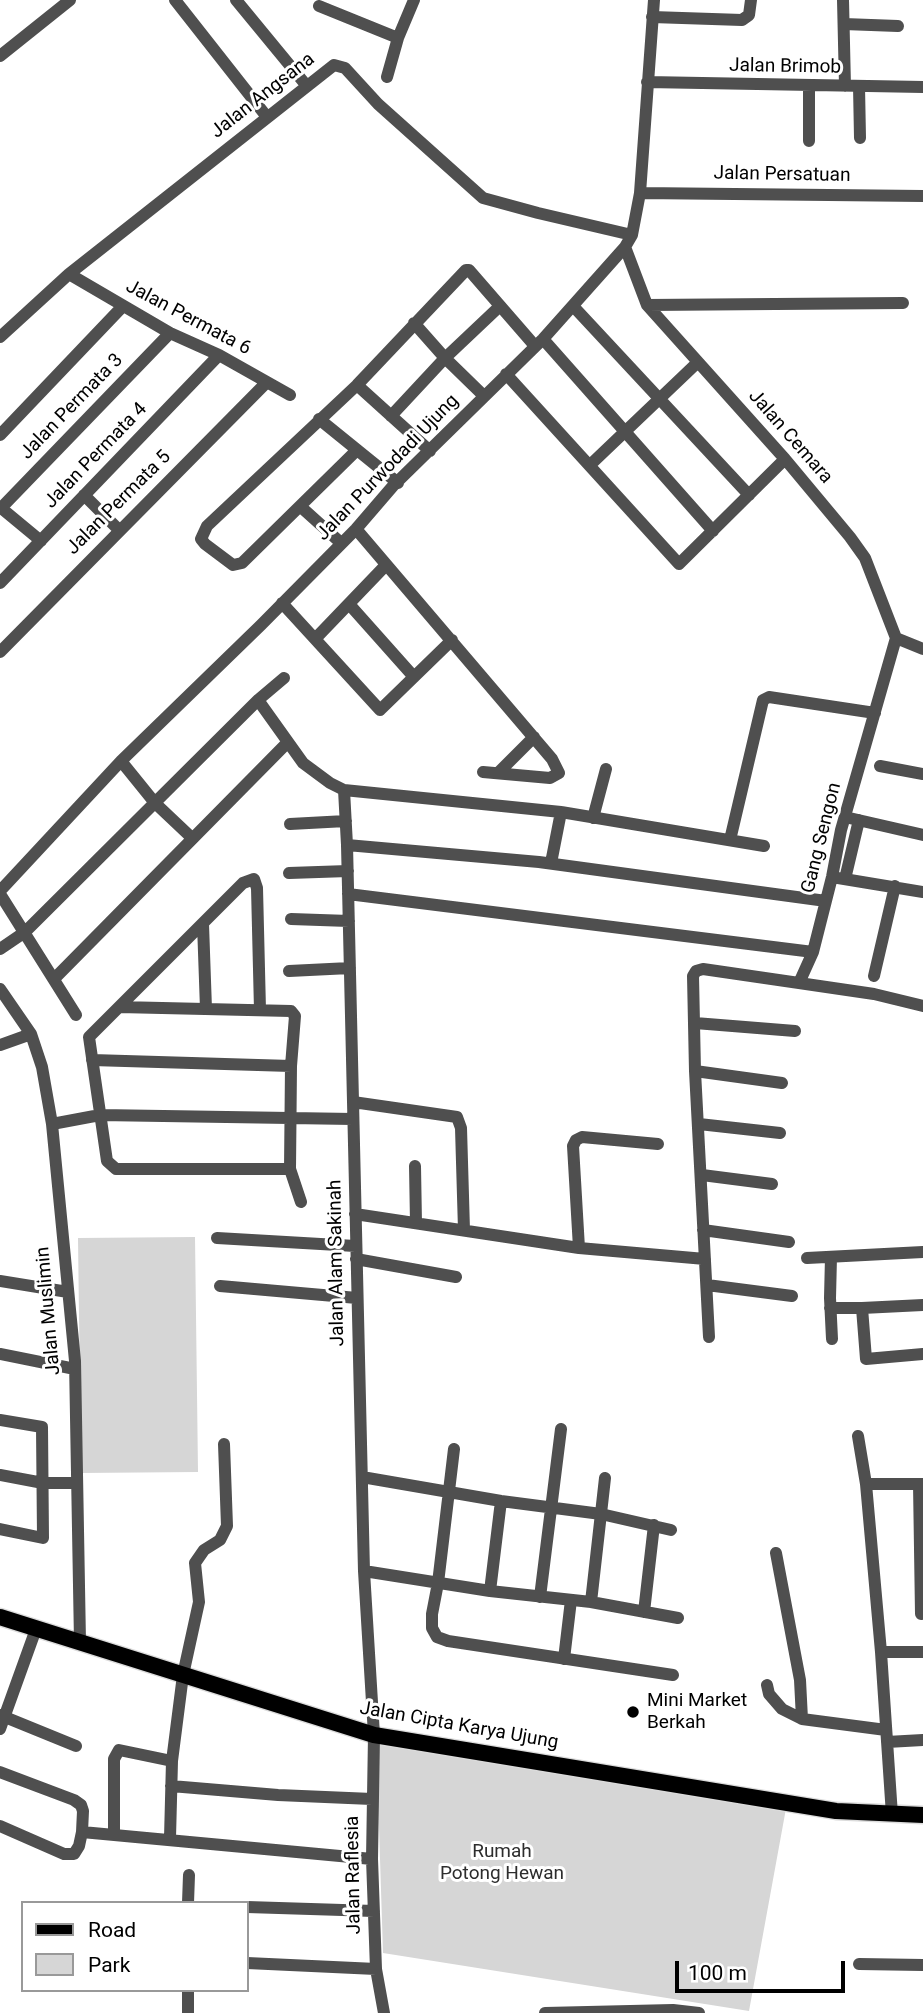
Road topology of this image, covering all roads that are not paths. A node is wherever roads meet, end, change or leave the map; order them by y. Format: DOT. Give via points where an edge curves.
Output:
graph roads {
  1 [pos="70,0"];
  2 [pos="175,0"];
  3 [pos="236,0"];
  4 [pos="414,0"];
  5 [pos="654,0"];
  6 [pos="751,0"];
  7 [pos="843,0"];
  8 [pos="319,6"];
  9 [pos="652,17"];
  10 [pos="844,24"];
  11 [pos="898,26"];
  12 [pos="398,38"];
  13 [pos="0,55"];
  14 [pos="387,77"];
  15 [pos="647,82"];
  16 [pos="306,85"];
  17 [pos="809,86"];
  18 [pos="845,86"];
  19 [pos="859,86"];
  20 [pos="923,87"];
  21 [pos="267,117"];
  22 [pos="860,138"];
  23 [pos="808,141"];
  24 [pos="640,192"];
  25 [pos="923,196"];
  26 [pos="632,235"];
  27 [pos="625,247"];
  28 [pos="69,274"];
  29 [pos="903,303"];
  30 [pos="647,305"];
  31 [pos="123,306"];
  32 [pos="500,306"];
  33 [pos="573,306"];
  34 [pos="414,323"];
  35 [pos="170,333"];
  36 [pos="0,337"];
  37 [pos="539,343"];
  38 [pos="219,355"];
  39 [pos="445,358"];
  40 [pos="698,362"];
  41 [pos="506,374"];
  42 [pos="267,382"];
  43 [pos="357,384"];
  44 [pos="290,395"];
  45 [pos="484,396"];
  46 [pos="659,399"];
  47 [pos="391,416"];
  48 [pos="319,419"];
  49 [pos="624,433"];
  50 [pos="0,435"];
  51 [pos="357,450"];
  52 [pos="430,451"];
  53 [pos="785,459"];
  54 [pos="590,466"];
  55 [pos="398,483"];
  56 [pos="84,495"];
  57 [pos="749,495"];
  58 [pos="0,507"];
  59 [pos="301,507"];
  60 [pos="356,529"];
  61 [pos="120,530"];
  62 [pos="713,531"];
  63 [pos="41,541"];
  64 [pos="341,543"];
  65 [pos="386,565"];
  66 [pos="0,583"];
  67 [pos="282,603"];
  68 [pos="349,604"];
  69 [pos="897,638"];
  70 [pos="315,639"];
  71 [pos="452,640"];
  72 [pos="923,649"];
  73 [pos="0,652"];
  74 [pos="414,677"];
  75 [pos="284,678"];
  76 [pos="258,701"];
  77 [pos="875,713"];
  78 [pos="534,737"];
  79 [pos="288,742"];
  80 [pos="121,761"];
  81 [pos="880,766"];
  82 [pos="606,769"];
  83 [pos="483,772"];
  84 [pos="499,773"];
  85 [pos="923,774"];
  86 [pos="344,790"];
  87 [pos="155,803"];
  88 [pos="561,812"];
  89 [pos="845,817"];
  90 [pos="593,818"];
  91 [pos="859,820"];
  92 [pos="346,821"];
  93 [pos="290,824"];
  94 [pos="923,835"];
  95 [pos="192,838"];
  96 [pos="730,841"];
  97 [pos="347,845"];
  98 [pos="764,846"];
  99 [pos="551,863"];
  100 [pos="348,871"];
  101 [pos="289,873"];
  102 [pos="839,878"];
  103 [pos="895,886"];
  104 [pos="0,892"];
  105 [pos="923,892"];
  106 [pos="348,894"];
  107 [pos="826,901"];
  108 [pos="291,919"];
  109 [pos="349,921"];
  110 [pos="202,923"];
  111 [pos="24,932"];
  112 [pos="0,949"];
  113 [pos="813,952"];
  114 [pos="350,968"];
  115 [pos="289,971"];
  116 [pos="874,976"];
  117 [pos="802,978"];
  118 [pos="54,979"];
  119 [pos="0,989"];
  120 [pos="923,1006"];
  121 [pos="119,1007"];
  122 [pos="206,1009"];
  123 [pos="260,1010"];
  124 [pos="76,1015"];
  125 [pos="695,1023"];
  126 [pos="795,1031"];
  127 [pos="31,1034"];
  128 [pos="0,1045"];
  129 [pos="92,1060"];
  130 [pos="290,1066"];
  131 [pos="695,1070"];
  132 [pos="782,1083"];
  133 [pos="353,1102"];
  134 [pos="100,1115"];
  135 [pos="290,1118"];
  136 [pos="353,1119"];
  137 [pos="52,1124"];
  138 [pos="699,1124"];
  139 [pos="780,1133"];
  140 [pos="658,1144"];
  141 [pos="415,1166"];
  142 [pos="290,1169"];
  143 [pos="702,1175"];
  144 [pos="772,1184"];
  145 [pos="301,1202"];
  146 [pos="355,1214"];
  147 [pos="416,1223"];
  148 [pos="464,1230"];
  149 [pos="703,1230"];
  150 [pos="217,1238"];
  151 [pos="789,1241"];
  152 [pos="579,1248"];
  153 [pos="923,1252"];
  154 [pos="356,1253"];
  155 [pos="831,1257"];
  156 [pos="807,1258"];
  157 [pos="705,1259"];
  158 [pos="456,1277"];
  159 [pos="0,1281"];
  160 [pos="707,1285"];
  161 [pos="220,1286"];
  162 [pos="68,1292"];
  163 [pos="792,1296"];
  164 [pos="357,1298"];
  165 [pos="923,1305"];
  166 [pos="830,1308"];
  167 [pos="862,1308"];
  168 [pos="709,1337"];
  169 [pos="832,1339"];
  170 [pos="0,1354"];
  171 [pos="923,1354"];
  172 [pos="75,1369"];
  173 [pos="0,1420"];
  174 [pos="561,1429"];
  175 [pos="858,1436"];
  176 [pos="224,1444"];
  177 [pos="454,1449"];
  178 [pos="0,1475"];
  179 [pos="362,1477"];
  180 [pos="606,1478"];
  181 [pos="43,1483"];
  182 [pos="76,1483"];
  183 [pos="866,1484"];
  184 [pos="921,1484"];
  185 [pos="449,1493"];
  186 [pos="501,1501"];
  187 [pos="551,1508"];
  188 [pos="601,1514"];
  189 [pos="654,1525"];
  190 [pos="0,1530"];
  191 [pos="670,1530"];
  192 [pos="776,1553"];
  193 [pos="364,1571"];
  194 [pos="438,1583"];
  195 [pos="490,1591"];
  196 [pos="540,1597"];
  197 [pos="571,1600"];
  198 [pos="591,1602"];
  199 [pos="644,1612"];
  200 [pos="921,1614"];
  201 [pos="0,1617"];
  202 [pos="678,1618"];
  203 [pos="36,1629"];
  204 [pos="80,1643"];
  205 [pos="881,1652"];
  206 [pos="923,1652"];
  207 [pos="564,1659"];
  208 [pos="183,1675"];
  209 [pos="673,1675"];
  210 [pos="767,1685"];
  211 [pos="802,1719"];
  212 [pos="1,1720"];
  213 [pos="374,1735"];
  214 [pos="886,1736"];
  215 [pos="923,1740"];
  216 [pos="76,1746"];
  217 [pos="172,1761"];
  218 [pos="0,1772"];
  219 [pos="171,1786"];
  220 [pos="372,1799"];
  221 [pos="892,1815"];
  222 [pos="923,1815"];
  223 [pos="0,1826"];
  224 [pos="82,1832"];
  225 [pos="114,1834"];
  226 [pos="170,1838"];
  227 [pos="372,1859"];
  228 [pos="189,1875"];
  229 [pos="188,1901"];
  230 [pos="248,1907"];
  231 [pos="374,1911"];
  232 [pos="248,1963"];
  233 [pos="859,1964"];
  234 [pos="923,1965"];
  235 [pos="376,1969"];
  236 [pos="188,1992"];
  237 [pos="673,2011"];
  238 [pos="188,2013"];
  239 [pos="384,2013"];
  240 [pos="545,2013"];
  241 [pos="699,2013"];
  1 -- 13 [label="street"];
  2 -- 21 [label="street"];
  3 -- 16 [label="street"];
  4 -- 12 [label="street"];
  5 -- 9 [label="street, Jalan Purwodadi Ujung"];
  6 -- 9 [label="street" via="749,15 742,20"];
  7 -- 10 [label="street"];
  8 -- 12 [label="street"];
  9 -- 15 [label="street, Jalan Purwodadi Ujung"];
  10 -- 11 [label="street"];
  10 -- 18 [label="street"];
  12 -- 14 [label="street"];
  15 -- 17 [label="street, Jalan Brimob"];
  15 -- 24 [label="street, Jalan Purwodadi Ujung"];
  16 -- 21 [label="street, Jalan Angsana"];
  16 -- 26 [label="street, Jalan Angsana" via="340,65 483,198"];
  17 -- 18 [label="street, Jalan Brimob"];
  17 -- 23 [label="street"];
  18 -- 19 [label="street, Jalan Brimob"];
  19 -- 20 [label="street, Jalan Brimob"];
  19 -- 22 [label="street"];
  21 -- 28 [label="street, Jalan Angsana"];
  24 -- 25 [label="street, Jalan Persatuan"];
  24 -- 26 [label="street, Jalan Purwodadi Ujung"];
  26 -- 27 [label="street, Jalan Purwodadi Ujung"];
  27 -- 30 [label="street, Jalan Cemara"];
  27 -- 33 [label="street, Jalan Purwodadi Ujung"];
  28 -- 31 [label="street, Jalan Permata 6"];
  28 -- 36 [label="street, Jalan Angsana"];
  29 -- 30 [label="street"];
  30 -- 40 [label="street, Jalan Cemara"];
  31 -- 35 [label="street, Jalan Permata 6"];
  31 -- 50 [label="street"];
  32 -- 34 [label="street" via="467,270"];
  32 -- 37 [label="street"];
  32 -- 39 [label="street"];
  33 -- 37 [label="street, Jalan Purwodadi Ujung"];
  33 -- 46 [label="street"];
  34 -- 39 [label="street"];
  34 -- 43 [label="street"];
  35 -- 38 [label="street, Jalan Permata 6"];
  35 -- 58 [label="street, Jalan Permata 3"];
  37 -- 41 [label="street, Jalan Purwodadi Ujung"];
  37 -- 49 [label="street"];
  38 -- 42 [label="street, Jalan Permata 6"];
  38 -- 56 [label="street, Jalan Permata 4"];
  39 -- 45 [label="street"];
  39 -- 47 [label="street"];
  40 -- 46 [label="street"];
  40 -- 53 [label="street, Jalan Cemara"];
  41 -- 45 [label="street, Jalan Purwodadi Ujung"];
  41 -- 54 [label="street"];
  42 -- 44 [label="street, Jalan Permata 6"];
  42 -- 61 [label="street, Jalan Permata 5"];
  43 -- 47 [label="street"];
  43 -- 48 [label="street"];
  45 -- 52 [label="street, Jalan Purwodadi Ujung"];
  46 -- 49 [label="street"];
  46 -- 57 [label="street"];
  47 -- 52 [label="street"];
  48 -- 51 [label="street"];
  48 -- 59 [label="street" via="207,526 201,539 238,565"];
  49 -- 54 [label="street"];
  49 -- 62 [label="street"];
  51 -- 55 [label="street"];
  51 -- 59 [label="street"];
  52 -- 55 [label="street, Jalan Purwodadi Ujung"];
  53 -- 57 [label="street"];
  53 -- 69 [label="street, Jalan Cemara" via="865,558"];
  54 -- 62 [label="street" via="679,564"];
  55 -- 60 [label="street, Jalan Purwodadi Ujung"];
  56 -- 61 [label="street"];
  56 -- 63 [label="street, Jalan Permata 4"];
  57 -- 62 [label="street"];
  58 -- 63 [label="street"];
  59 -- 64 [label="street"];
  60 -- 64 [label="street, Jalan Purwodadi Ujung"];
  60 -- 65 [label="street"];
  61 -- 73 [label="street, Jalan Permata 5"];
  63 -- 66 [label="street, Jalan Permata 4"];
  64 -- 67 [label="street, Jalan Purwodadi Ujung"];
  65 -- 68 [label="street"];
  65 -- 71 [label="street"];
  67 -- 70 [label="street"];
  67 -- 80 [label="street, Jalan Purwodadi Ujung"];
  68 -- 70 [label="street"];
  68 -- 74 [label="street"];
  69 -- 72 [label="street"];
  69 -- 77 [label="street, Gang Sengon"];
  70 -- 74 [label="street" via="380,710"];
  71 -- 74 [label="street"];
  71 -- 78 [label="street"];
  75 -- 76 [label="street"];
  76 -- 79 [label="street"];
  76 -- 87 [label="street"];
  77 -- 89 [label="street, Gang Sengon"];
  77 -- 96 [label="street" via="769,697 763,700"];
  78 -- 84 [label="street"];
  78 -- 84 [label="street" via="559,774"];
  79 -- 86 [label="street" via="303,762"];
  79 -- 95 [label="street"];
  80 -- 87 [label="street"];
  80 -- 104 [label="street, Jalan Purwodadi Ujung"];
  81 -- 85 [label="street"];
  82 -- 90 [label="street"];
  83 -- 84 [label="street"];
  86 -- 88 [label="street"];
  86 -- 92 [label="street, Jalan Alam Sakinah"];
  87 -- 95 [label="street"];
  87 -- 111 [label="street"];
  88 -- 90 [label="street"];
  88 -- 99 [label="street"];
  89 -- 91 [label="street"];
  89 -- 102 [label="street, Gang Sengon"];
  90 -- 96 [label="street"];
  91 -- 94 [label="street"];
  91 -- 102 [label="street"];
  92 -- 93 [label="street"];
  92 -- 97 [label="street, Jalan Alam Sakinah"];
  95 -- 118 [label="street"];
  96 -- 98 [label="street"];
  97 -- 99 [label="street"];
  97 -- 100 [label="street, Jalan Alam Sakinah"];
  99 -- 107 [label="street"];
  100 -- 101 [label="street"];
  100 -- 106 [label="street, Jalan Alam Sakinah"];
  102 -- 103 [label="street"];
  102 -- 107 [label="street, Gang Sengon"];
  103 -- 105 [label="street"];
  103 -- 116 [label="street"];
  104 -- 111 [label="street"];
  106 -- 109 [label="street, Jalan Alam Sakinah"];
  106 -- 113 [label="street"];
  107 -- 113 [label="street, Gang Sengon"];
  108 -- 109 [label="street"];
  109 -- 114 [label="street, Jalan Alam Sakinah"];
  110 -- 121 [label="street"];
  110 -- 122 [label="street"];
  110 -- 123 [label="street" via="243,883 255,880"];
  111 -- 112 [label="street"];
  111 -- 118 [label="street"];
  113 -- 117 [label="street, Gang Sengon"];
  114 -- 115 [label="street"];
  114 -- 133 [label="street, Jalan Alam Sakinah"];
  117 -- 120 [label="street"];
  117 -- 125 [label="street" via="696,971"];
  118 -- 124 [label="street"];
  119 -- 127 [label="street, Jalan Muslimin"];
  121 -- 122 [label="street"];
  121 -- 129 [label="street" via="89,1037"];
  122 -- 123 [label="street"];
  123 -- 130 [label="street" via="291,1011 295,1016"];
  125 -- 126 [label="street"];
  125 -- 131 [label="street"];
  127 -- 128 [label="street"];
  127 -- 137 [label="street, Jalan Muslimin"];
  129 -- 130 [label="street"];
  129 -- 134 [label="street"];
  130 -- 135 [label="street"];
  131 -- 132 [label="street"];
  131 -- 138 [label="street"];
  133 -- 136 [label="street, Jalan Alam Sakinah"];
  133 -- 148 [label="street" via="457,1117"];
  134 -- 135 [label="street"];
  134 -- 137 [label="street"];
  134 -- 142 [label="street" via="107,1161 116,1169"];
  135 -- 136 [label="street"];
  135 -- 142 [label="street"];
  136 -- 146 [label="street, Jalan Alam Sakinah"];
  137 -- 162 [label="street, Jalan Muslimin"];
  138 -- 139 [label="street"];
  138 -- 143 [label="street"];
  140 -- 152 [label="street" via="576,1140"];
  141 -- 147 [label="street"];
  142 -- 145 [label="street"];
  143 -- 144 [label="street"];
  143 -- 149 [label="street"];
  146 -- 147 [label="street"];
  146 -- 154 [label="street, Jalan Alam Sakinah"];
  147 -- 148 [label="street"];
  148 -- 152 [label="street"];
  149 -- 151 [label="street"];
  149 -- 157 [label="street"];
  150 -- 154 [label="street"];
  152 -- 157 [label="street"];
  153 -- 155 [label="street"];
  154 -- 158 [label="street"];
  154 -- 164 [label="street, Jalan Alam Sakinah"];
  155 -- 156 [label="street"];
  155 -- 166 [label="street"];
  157 -- 160 [label="street"];
  159 -- 162 [label="street"];
  160 -- 163 [label="street"];
  160 -- 168 [label="street"];
  161 -- 164 [label="street"];
  162 -- 172 [label="street, Jalan Muslimin"];
  164 -- 179 [label="street, Jalan Alam Sakinah"];
  165 -- 167 [label="street"];
  166 -- 167 [label="street"];
  166 -- 169 [label="street"];
  167 -- 171 [label="street" via="866,1359"];
  170 -- 172 [label="street"];
  172 -- 182 [label="street, Jalan Muslimin"];
  173 -- 181 [label="street" via="42,1427"];
  174 -- 187 [label="street"];
  175 -- 183 [label="street"];
  176 -- 208 [label="street" via="227,1526 220,1540 195,1563 199,1602"];
  177 -- 185 [label="street"];
  178 -- 181 [label="street"];
  179 -- 185 [label="street"];
  179 -- 193 [label="street, Jalan Alam Sakinah"];
  180 -- 188 [label="street"];
  181 -- 182 [label="street"];
  181 -- 190 [label="street" via="43,1538"];
  182 -- 204 [label="street, Jalan Muslimin"];
  183 -- 184 [label="street"];
  183 -- 205 [label="street"];
  184 -- 200 [label="street"];
  185 -- 186 [label="street"];
  185 -- 194 [label="street"];
  186 -- 187 [label="street"];
  186 -- 195 [label="street"];
  187 -- 188 [label="street"];
  187 -- 196 [label="street"];
  188 -- 189 [label="street"];
  188 -- 198 [label="street"];
  189 -- 191 [label="street"];
  189 -- 199 [label="street"];
  192 -- 211 [label="street" via="800,1680"];
  193 -- 194 [label="street"];
  193 -- 213 [label="street, Jalan Alam Sakinah"];
  194 -- 195 [label="street"];
  194 -- 207 [label="street" via="432,1614 437,1637"];
  195 -- 196 [label="street"];
  196 -- 197 [label="street"];
  197 -- 198 [label="street"];
  197 -- 207 [label="street"];
  198 -- 199 [label="street"];
  199 -- 202 [label="street"];
  201 -- 203 [label="main road, Jalan Cipta Karya Ujung"];
  203 -- 204 [label="main road, Jalan Cipta Karya Ujung"];
  203 -- 212 [label="street"];
  204 -- 208 [label="main road, Jalan Cipta Karya Ujung"];
  205 -- 206 [label="street"];
  205 -- 214 [label="street"];
  207 -- 209 [label="street"];
  208 -- 213 [label="main road, Jalan Cipta Karya Ujung"];
  208 -- 217 [label="street"];
  210 -- 211 [label="street" via="782,1709"];
  211 -- 214 [label="street"];
  212 -- 216 [label="street"];
  213 -- 220 [label="street, Jalan Raflesia"];
  213 -- 221 [label="main road, Jalan Cipta Karya Ujung" via="836,1811"];
  214 -- 215 [label="street"];
  214 -- 221 [label="street"];
  217 -- 219 [label="street"];
  217 -- 225 [label="street" via="120,1750 114,1759"];
  218 -- 224 [label="street" via="81,1805"];
  219 -- 220 [label="street"];
  219 -- 226 [label="street"];
  220 -- 227 [label="street, Jalan Raflesia"];
  221 -- 222 [label="main road, Jalan Cipta Karya Ujung"];
  223 -- 224 [label="street" via="64,1854 74,1854"];
  224 -- 225 [label="street"];
  225 -- 226 [label="street"];
  226 -- 227 [label="street"];
  227 -- 231 [label="street, Jalan Raflesia"];
  228 -- 229 [label="street"];
  230 -- 231 [label="street"];
  231 -- 235 [label="street, Jalan Raflesia"];
  232 -- 235 [label="street"];
  233 -- 234 [label="street"];
  235 -- 239 [label="street, Jalan Raflesia"];
  236 -- 238 [label="street"];
  237 -- 240 [label="street"];
  237 -- 241 [label="street"];
}
